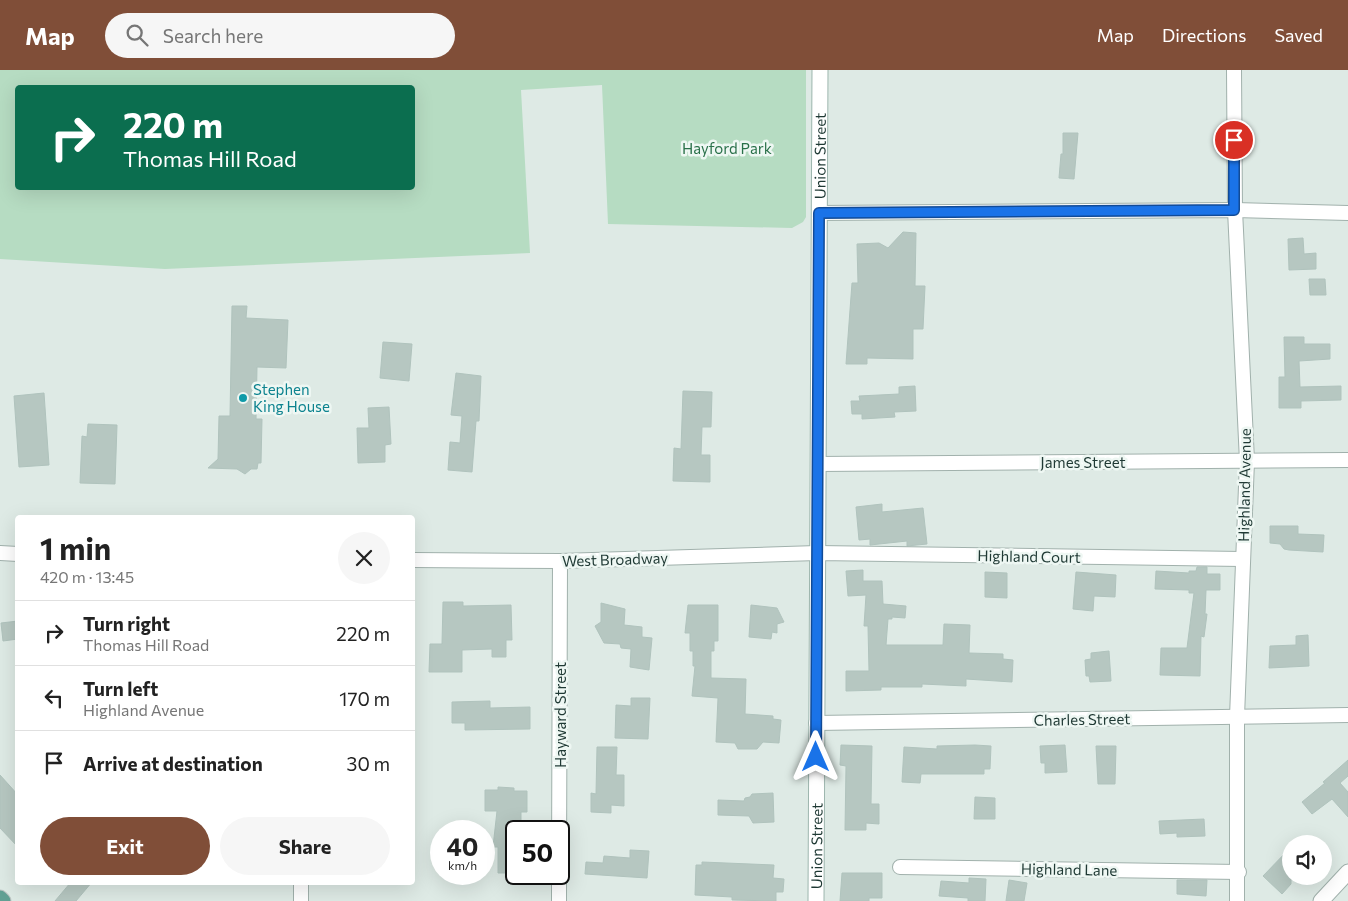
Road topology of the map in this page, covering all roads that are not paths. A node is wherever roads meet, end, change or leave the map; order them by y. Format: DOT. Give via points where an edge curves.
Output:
graph roads {
  1 [pos="820,70"];
  2 [pos="1234,70"];
  3 [pos="1234,210"];
  4 [pos="819,213"];
  5 [pos="1348,213"];
  6 [pos="1348,460"];
  7 [pos="1247,461"];
  8 [pos="818,464"];
  9 [pos="0,553"];
  10 [pos="817,553"];
  11 [pos="15,554"];
  12 [pos="1242,559"];
  13 [pos="415,560"];
  14 [pos="560,561"];
  15 [pos="1348,715"];
  16 [pos="1237,717"];
  17 [pos="816,722"];
  18 [pos="559,820"];
  19 [pos="900,867"];
  20 [pos="1239,872"];
  21 [pos="1348,872"];
  22 [pos="301,885"];
  23 [pos="559,885"];
  24 [pos="0,898"];
  25 [pos="3,901"];
  26 [pos="301,901"];
  27 [pos="559,901"];
  28 [pos="816,901"];
  29 [pos="1237,901"];
  30 [pos="1320,901"];
  1 -- 4 [label="main road, Union Street"];
  2 -- 3 [label="street, Highland Avenue"];
  3 -- 4 [label="street"];
  3 -- 5 [label="street"];
  3 -- 7 [label="street, Highland Avenue"];
  4 -- 8 [label="main road, Union Street"];
  6 -- 7 [label="street, James Street"];
  7 -- 8 [label="street, James Street"];
  7 -- 12 [label="street, Highland Avenue"];
  8 -- 10 [label="main road, Union Street"];
  9 -- 11 [label="street"];
  10 -- 12 [label="street, Highland Court"];
  10 -- 14 [label="street, West Broadway"];
  10 -- 17 [label="main road, Union Street"];
  12 -- 16 [label="street, Highland Avenue"];
  13 -- 14 [label="street, West Broadway"];
  14 -- 18 [label="street, Hayward Street"];
  15 -- 16 [label="street, Charles Street"];
  16 -- 17 [label="street, Charles Street"];
  16 -- 20 [label="street, Highland Avenue"];
  17 -- 28 [label="main road, Union Street"];
  19 -- 20 [label="street, Highland Lane"];
  20 -- 29 [label="street, Highland Avenue"];
  21 -- 30 [label="main road"];
  22 -- 26 [label="street"];
  23 -- 27 [label="street"];
  24 -- 25 [label="main road"];
}
